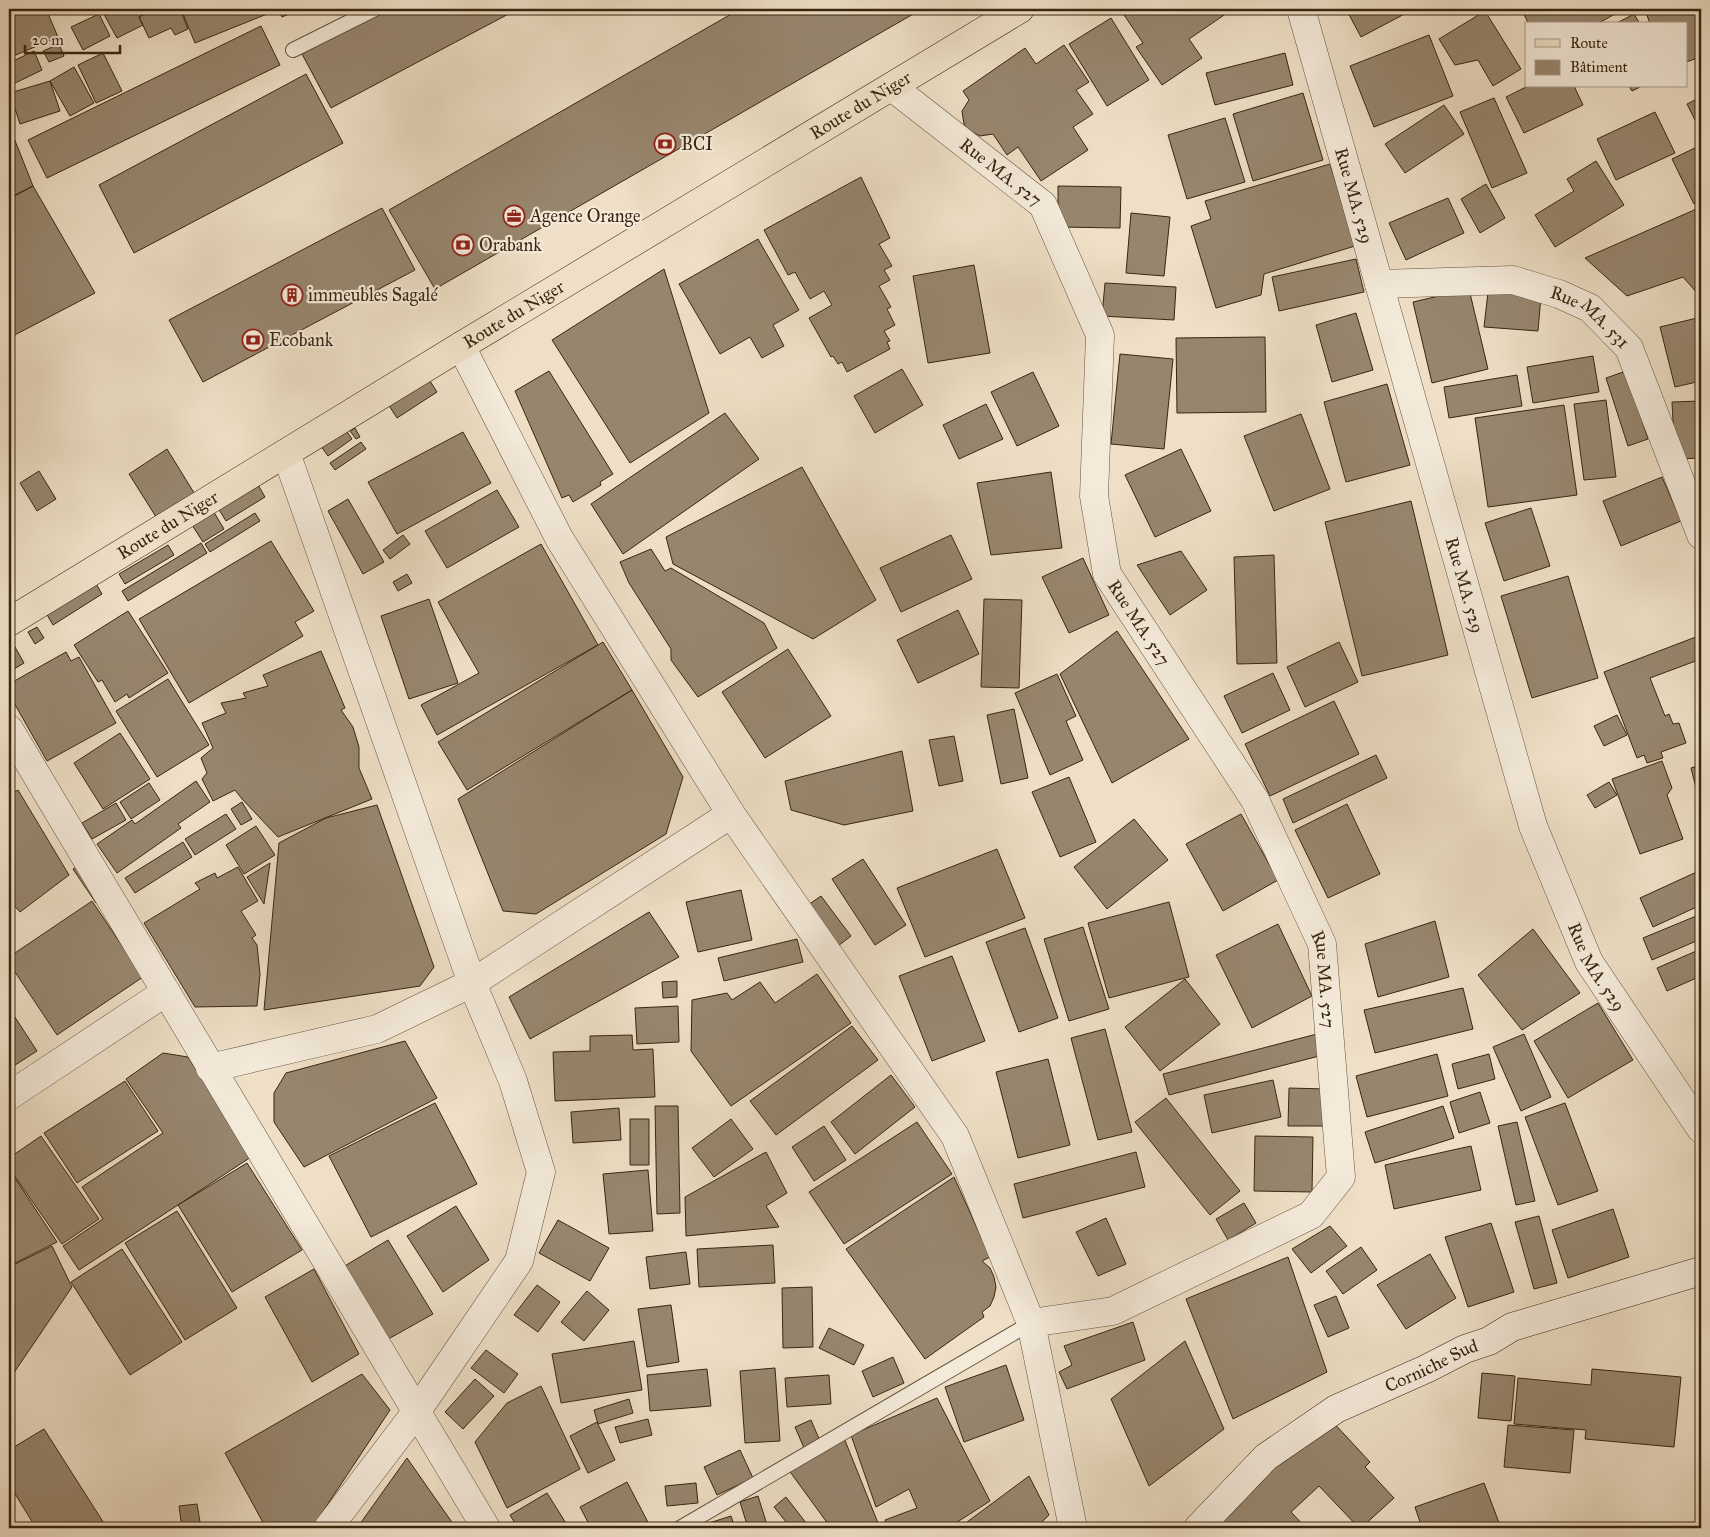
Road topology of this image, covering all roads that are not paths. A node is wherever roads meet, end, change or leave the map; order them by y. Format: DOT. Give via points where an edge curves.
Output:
graph roads {
  1 [pos="375,9"];
  2 [pos="1020,9"];
  3 [pos="1301,9"];
  4 [pos="293,50"];
  5 [pos="892,87"];
  6 [pos="1379,284"];
  7 [pos="461,346"];
  8 [pos="286,453"];
  9 [pos="1701,535"];
  10 [pos="9,622"];
  11 [pos="9,729"];
  12 [pos="731,814"];
  13 [pos="472,983"];
  14 [pos="166,992"];
  15 [pos="210,1068"];
  16 [pos="9,1096"];
  17 [pos="1701,1129"];
  18 [pos="1701,1271"];
  19 [pos="1031,1323"];
  20 [pos="417,1411"];
  21 [pos="328,1528"];
  22 [pos="486,1528"];
  23 [pos="680,1528"];
  24 [pos="1072,1528"];
  25 [pos="1198,1528"];
  1 -- 4 [label="lane"];
  2 -- 5 [label="main road, Route du Niger"];
  3 -- 6 [label="street, Rue MA. 529"];
  5 -- 7 [label="main road, Route du Niger"];
  5 -- 19 [label="street, Rue MA. 527" via="1043,205 1100,335 1094,496 1107,574 1256,800 1322,944 1341,1177 1311,1215 1113,1311"];
  6 -- 9 [label="street, Rue MA. 531" via="1513,280 1559,294 1590,308 1629,348"];
  6 -- 17 [label="street, Rue MA. 529" via="1533,826 1588,962"];
  7 -- 8 [label="main road, Route du Niger"];
  7 -- 12 [label="street" via="559,538"];
  8 -- 10 [label="main road, Route du Niger"];
  8 -- 13 [label="street"];
  11 -- 14 [label="street"];
  12 -- 13 [label="street"];
  12 -- 19 [label="street" via="955,1136"];
  13 -- 15 [label="street" via="376,1029"];
  13 -- 20 [label="street" via="513,1081 541,1172 519,1261"];
  14 -- 15 [label="street"];
  14 -- 16 [label="street"];
  15 -- 20 [label="street"];
  18 -- 25 [label="street, Corniche Sud" via="1512,1327 1489,1341 1336,1409 1266,1457"];
  19 -- 23 [label="lane"];
  19 -- 24 [label="street"];
  20 -- 21 [label="street"];
  20 -- 22 [label="street"];
}
